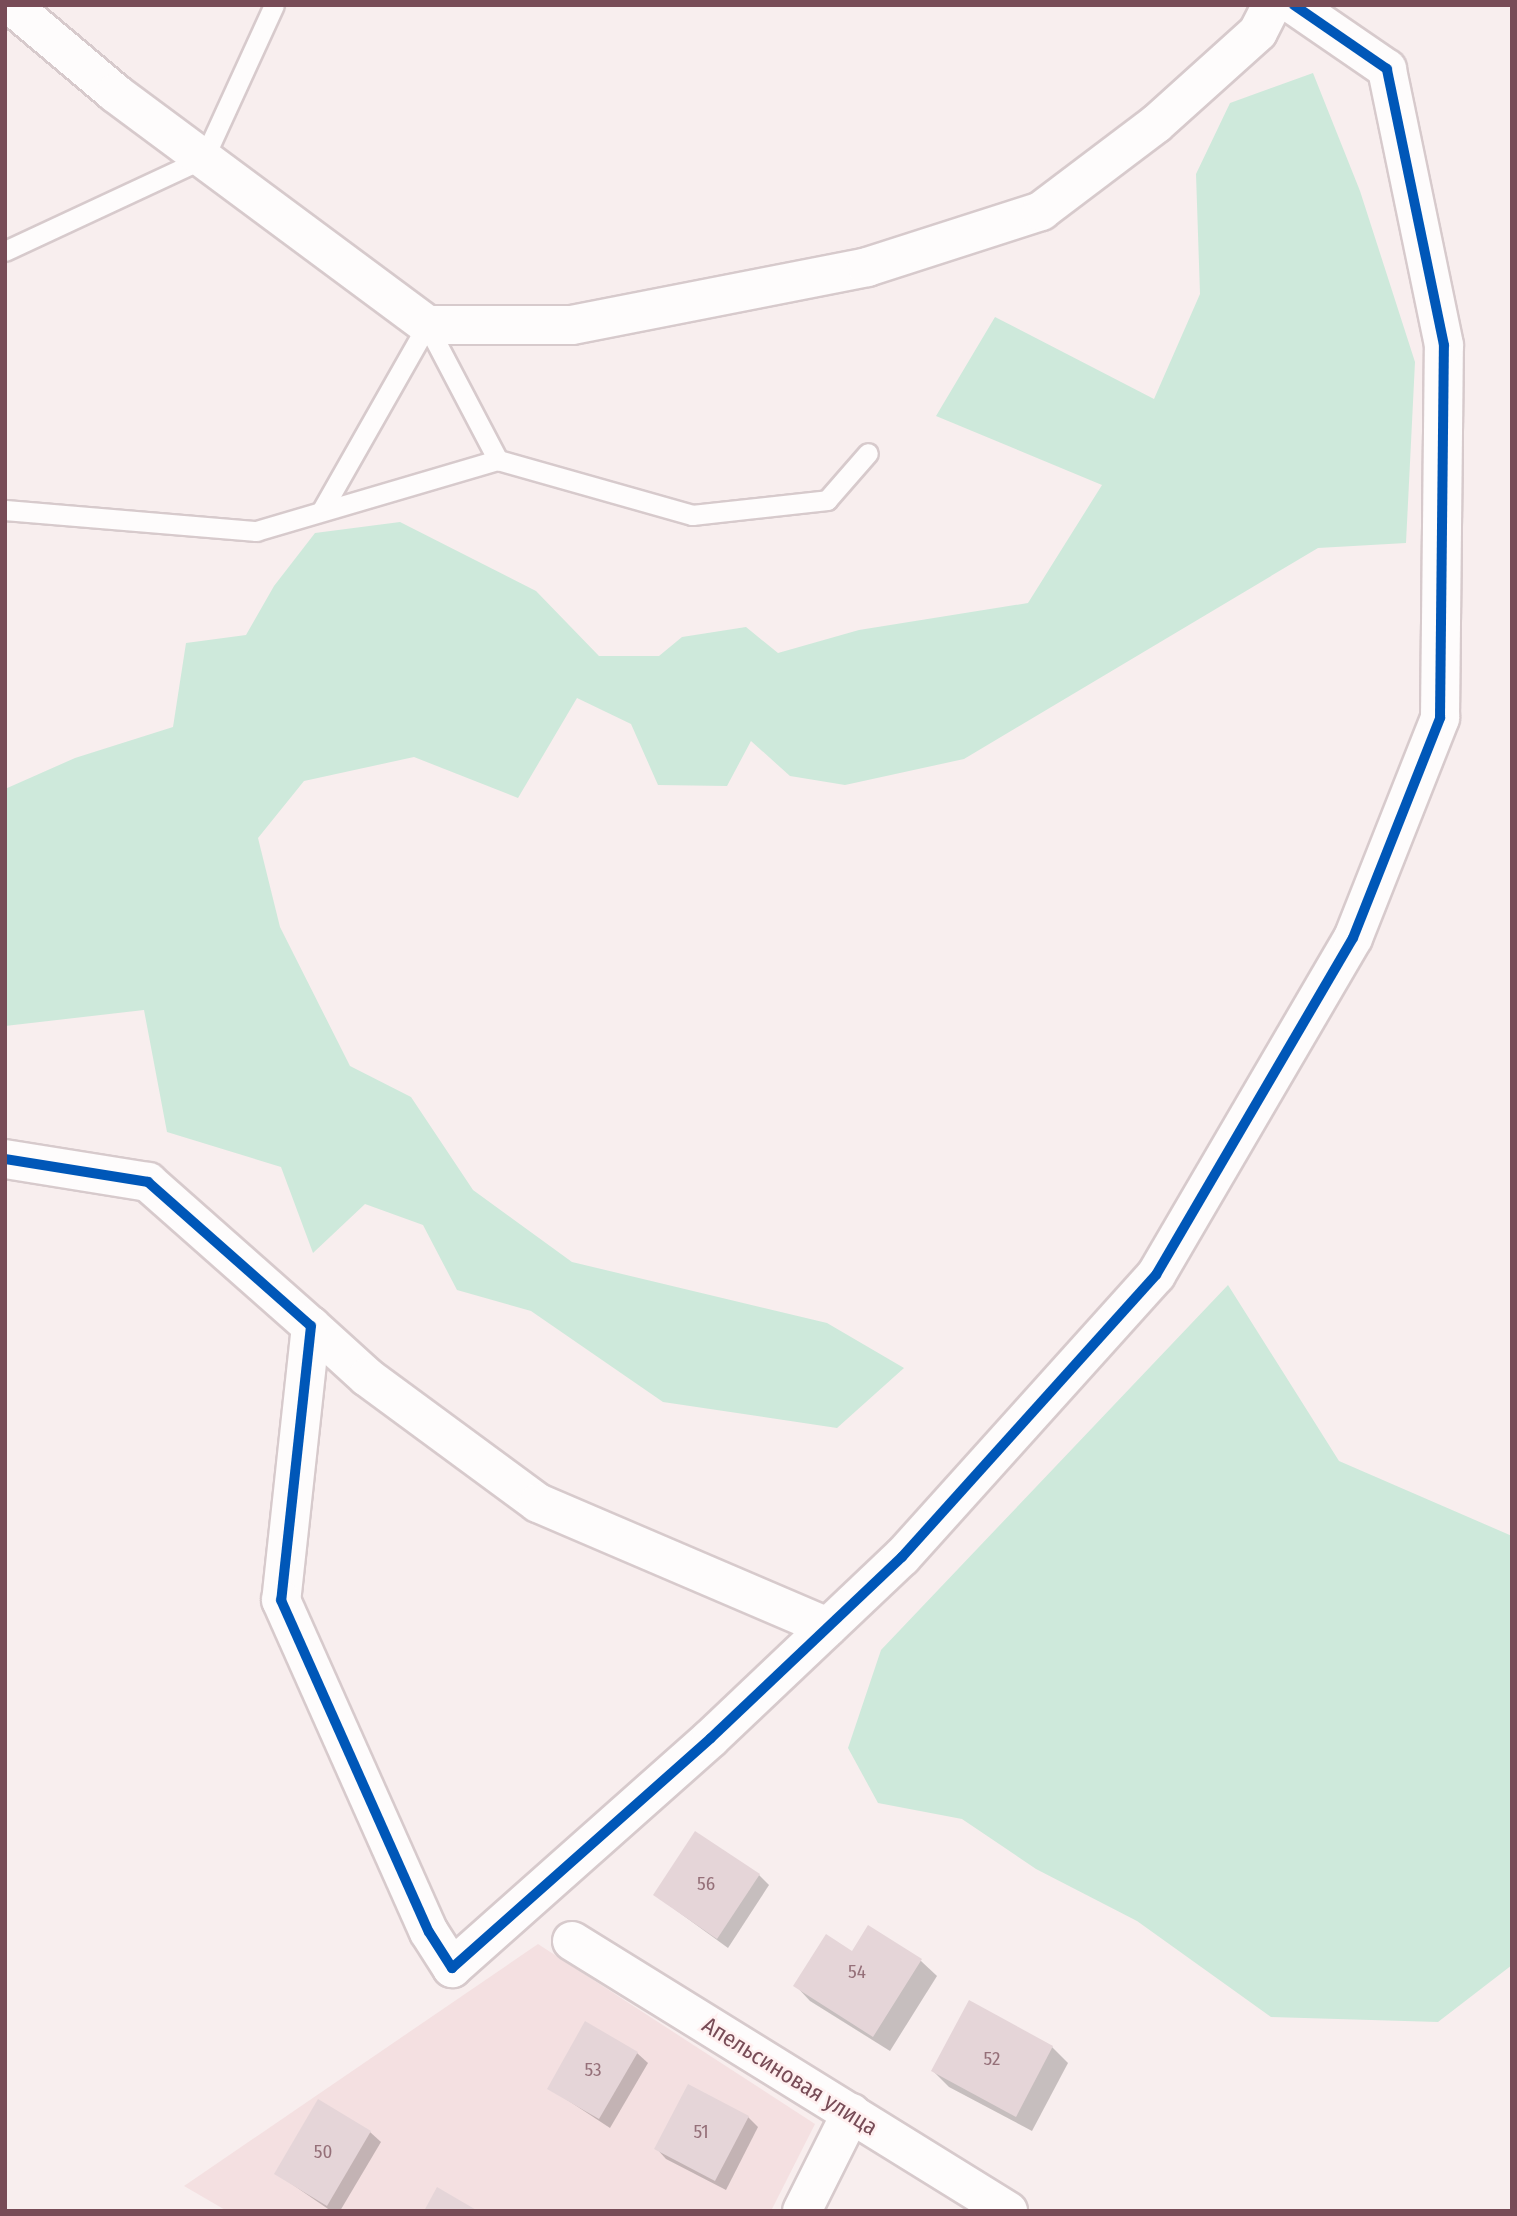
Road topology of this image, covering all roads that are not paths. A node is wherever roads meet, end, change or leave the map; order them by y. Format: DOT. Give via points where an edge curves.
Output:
graph roads {
  1 [pos="11,5"];
  2 [pos="274,5"];
  3 [pos="1272,5"];
  4 [pos="1294,5"];
  5 [pos="204,158"];
  6 [pos="5,251"];
  7 [pos="428,325"];
  8 [pos="868,453"];
  9 [pos="498,460"];
  10 [pos="5,510"];
  11 [pos="322,510"];
  12 [pos="5,1159"];
  13 [pos="311,1326"];
  14 [pos="828,1627"];
  15 [pos="572,1941"];
  16 [pos="851,2113"];
  17 [pos="802,2211"];
  18 [pos="1008,2211"];
  1 -- 5 [label="street" via="115,93"];
  2 -- 5 [label="lane"];
  3 -- 7 [label="street" via="1258,32 1156,124 1041,211 867,267 572,325"];
  4 -- 14 [label="street" via="1387,69 1444,345 1440,718 1353,938 1156,1275 902,1557"];
  5 -- 6 [label="lane"];
  5 -- 7 [label="street"];
  7 -- 9 [label="lane"];
  7 -- 11 [label="lane"];
  8 -- 9 [label="lane" via="827,500 692,514"];
  9 -- 11 [label="lane"];
  10 -- 11 [label="lane" via="256,531"];
  12 -- 13 [label="street" via="148,1182"];
  13 -- 14 [label="street" via="367,1377 538,1503"];
  13 -- 14 [label="street" via="281,1600 429,1932 452,1968 711,1738"];
  15 -- 16 [label="street, Апельсиновая улица"];
  16 -- 17 [label="street"];
  16 -- 18 [label="street, Апельсиновая улица"];
}
